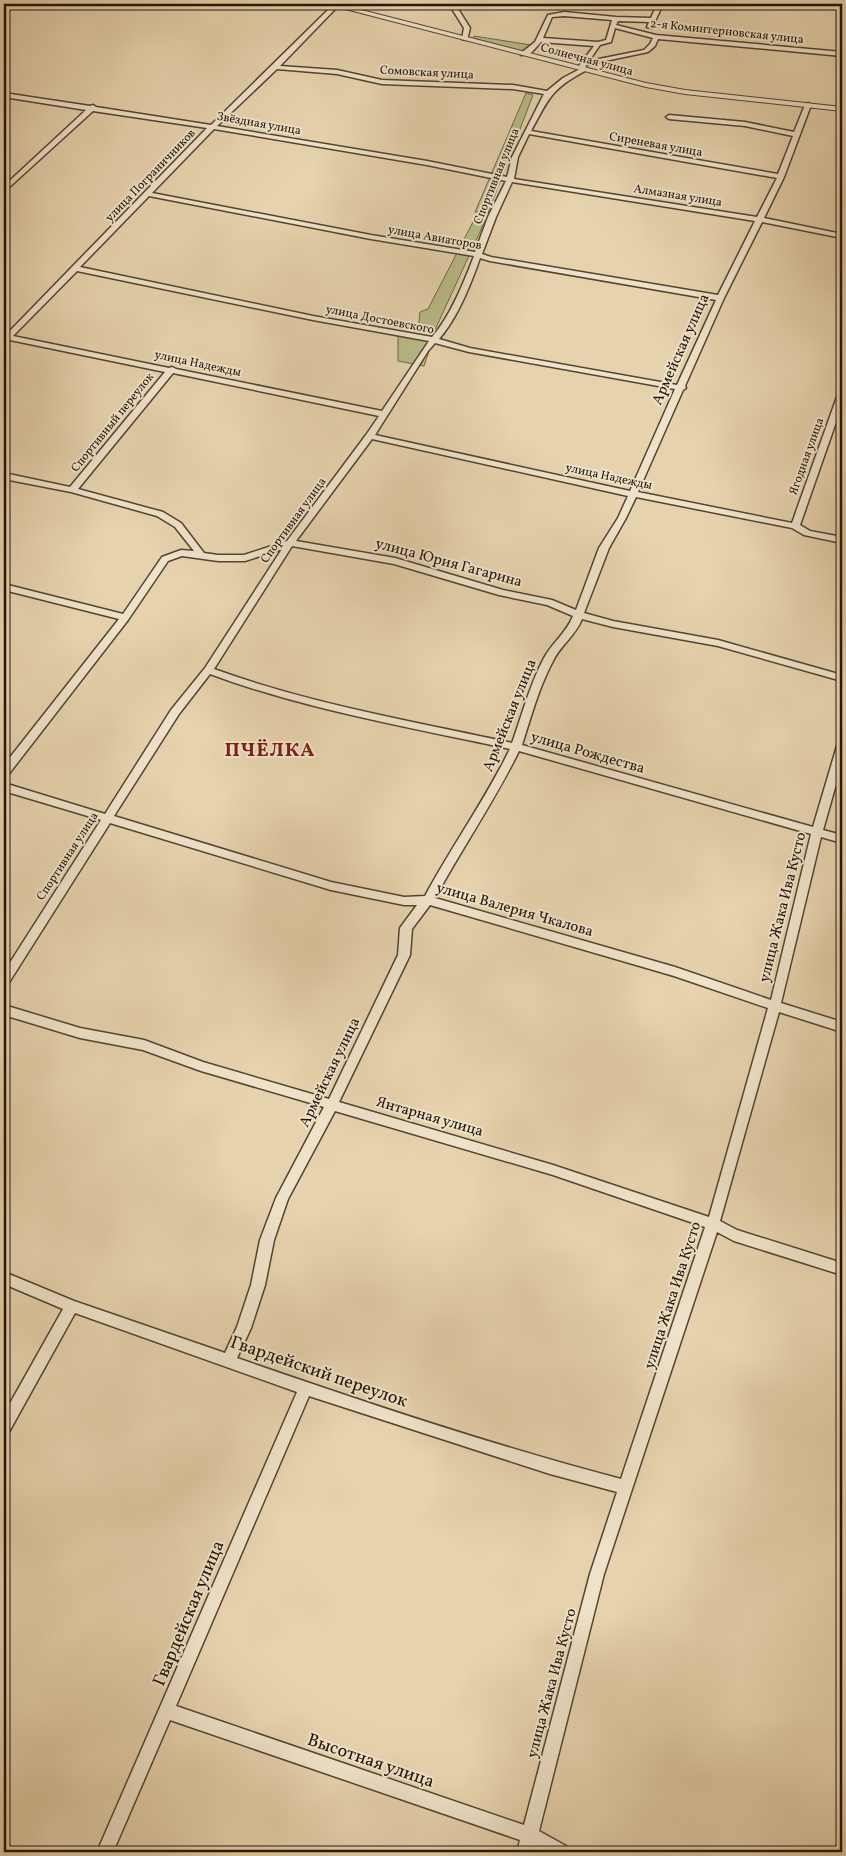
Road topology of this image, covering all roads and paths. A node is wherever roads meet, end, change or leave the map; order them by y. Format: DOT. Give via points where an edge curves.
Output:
graph roads {
  1 [pos="334,4"];
  2 [pos="452,4"];
  3 [pos="660,4"];
  4 [pos="616,19"];
  5 [pos="652,20"];
  6 [pos="613,26"];
  7 [pos="648,36"];
  8 [pos="656,37"];
  9 [pos="465,38"];
  10 [pos="540,40"];
  11 [pos="598,44"];
  12 [pos="523,54"];
  13 [pos="842,54"];
  14 [pos="275,67"];
  15 [pos="584,67"];
  16 [pos="548,93"];
  17 [pos="4,94"];
  18 [pos="808,105"];
  19 [pos="93,107"];
  20 [pos="842,109"];
  21 [pos="669,117"];
  22 [pos="212,127"];
  23 [pos="527,132"];
  24 [pos="797,135"];
  25 [pos="781,177"];
  26 [pos="510,180"];
  27 [pos="4,190"];
  28 [pos="148,194"];
  29 [pos="761,220"];
  30 [pos="842,236"];
  31 [pos="478,255"];
  32 [pos="75,268"];
  33 [pos="720,298"];
  34 [pos="6,339"];
  35 [pos="435,340"];
  36 [pos="172,369"];
  37 [pos="682,388"];
  38 [pos="842,394"];
  39 [pos="383,414"];
  40 [pos="370,436"];
  41 [pos="4,476"];
  42 [pos="72,490"];
  43 [pos="632,494"];
  44 [pos="795,526"];
  45 [pos="842,540"];
  46 [pos="290,543"];
  47 [pos="201,555"];
  48 [pos="4,586"];
  49 [pos="578,615"];
  50 [pos="125,618"];
  51 [pos="208,670"];
  52 [pos="842,678"];
  53 [pos="842,746"];
  54 [pos="516,747"];
  55 [pos="4,772"];
  56 [pos="4,787"];
  57 [pos="106,818"];
  58 [pos="817,832"];
  59 [pos="842,839"];
  60 [pos="428,900"];
  61 [pos="4,981"];
  62 [pos="774,1006"];
  63 [pos="4,1010"];
  64 [pos="842,1026"];
  65 [pos="332,1104"];
  66 [pos="713,1224"];
  67 [pos="842,1269"];
  68 [pos="4,1278"];
  69 [pos="72,1306"];
  70 [pos="229,1360"];
  71 [pos="305,1388"];
  72 [pos="4,1427"];
  73 [pos="626,1487"];
  74 [pos="166,1711"];
  75 [pos="530,1835"];
  76 [pos="104,1852"];
  77 [pos="525,1852"];
  78 [pos="560,1852"];
  1 -- 9 [label="street, Солнечная улица"];
  1 -- 14 [label="street, улица Пограничников"];
  2 -- 9 [label="street" via="467,28"];
  3 -- 5 [label="street"];
  4 -- 5 [label="street"];
  4 -- 6 [label="street"];
  4 -- 10 [label="street" via="564,14 550,16"];
  5 -- 7 [label="street"];
  6 -- 7 [label="street, 2-я Коминтерновская улица"];
  6 -- 11 [label="street" via="609,41"];
  7 -- 8 [label="street, 2-я Коминтерновская улица"];
  8 -- 13 [label="street, 2-я Коминтерновская улица"];
  8 -- 15 [label="street" via="654,45 646,51"];
  9 -- 12 [label="street, Солнечная улица"];
  10 -- 11 [label="street"];
  10 -- 12 [label="street" via="531,51"];
  11 -- 15 [label="street"];
  12 -- 15 [label="street, Солнечная улица"];
  14 -- 16 [label="street, Сомовская улица" via="337,72 382,82 513,87"];
  14 -- 22 [label="street, улица Пограничников"];
  15 -- 16 [label="street, Спортивная улица"];
  15 -- 18 [label="street, Солнечная улица" via="626,81 685,92"];
  16 -- 23 [label="street, Спортивная улица"];
  17 -- 19 [label="street, Звёздная улица"];
  18 -- 20 [label="street, Солнечная улица"];
  18 -- 24 [label="street, Армейская улица"];
  19 -- 22 [label="street, Звёздная улица"];
  19 -- 27 [label="street"];
  21 -- 24 [label="street" via="745,124"];
  22 -- 26 [label="street, Звёздная улица"];
  22 -- 28 [label="street, улица Пограничников"];
  23 -- 25 [label="street, Сиреневая улица"];
  23 -- 26 [label="street, Спортивная улица"];
  24 -- 25 [label="street, Армейская улица"];
  25 -- 29 [label="street, Армейская улица"];
  26 -- 29 [label="street, Алмазная улица"];
  26 -- 31 [label="street, Спортивная улица"];
  28 -- 31 [label="street, улица Авиаторов"];
  28 -- 32 [label="street, улица Пограничников"];
  29 -- 30 [label="street, Алмазная улица"];
  29 -- 33 [label="street, Армейская улица"];
  31 -- 33 [label="street, улица Авиаторов" via="490,260"];
  31 -- 35 [label="street, Спортивная улица" via="443,330"];
  32 -- 34 [label="street, улица Пограничников"];
  32 -- 35 [label="street, улица Достоевского"];
  33 -- 37 [label="street, Армейская улица"];
  34 -- 36 [label="street, улица Надежды"];
  35 -- 37 [label="street, улица Достоевского" via="470,350"];
  35 -- 39 [label="street, Спортивная улица"];
  36 -- 39 [label="street, улица Надежды"];
  36 -- 42 [label="street, Спортивный переулок"];
  37 -- 43 [label="street, Армейская улица"];
  38 -- 44 [label="street, Ягодная улица"];
  39 -- 40 [label="street, Спортивная улица"];
  40 -- 43 [label="street, улица Надежды"];
  40 -- 46 [label="street, Спортивная улица"];
  41 -- 42 [label="street"];
  42 -- 47 [label="street" via="160,514 178,525"];
  43 -- 44 [label="street, улица Надежды"];
  43 -- 49 [label="street, Армейская улица" via="604,548"];
  44 -- 45 [label="street, улица Надежды" via="807,533"];
  46 -- 47 [label="street, улица Юрия Гагарина" via="245,558"];
  46 -- 49 [label="street, улица Юрия Гагарина" via="395,561 502,593 549,602"];
  46 -- 51 [label="street, Спортивная улица"];
  47 -- 50 [label="street, улица Юрия Гагарина" via="181,553 166,559"];
  48 -- 50 [label="street"];
  49 -- 52 [label="street, улица Юрия Гагарина" via="718,643"];
  49 -- 54 [label="street, Армейская улица" via="575,624 549,658"];
  50 -- 55 [label="street"];
  51 -- 54 [label="street, улица Рождества" via="314,703"];
  51 -- 57 [label="street, Спортивная улица" via="175,712"];
  53 -- 58 [label="street, улица Жака Ива Кусто"];
  54 -- 58 [label="street, улица Рождества"];
  54 -- 60 [label="street, Армейская улица" via="496,788"];
  56 -- 57 [label="street, улица Валерия Чкалова"];
  57 -- 60 [label="street, улица Валерия Чкалова" via="330,886 404,901"];
  57 -- 61 [label="street, Спортивная улица"];
  58 -- 59 [label="street, улица Рождества"];
  58 -- 62 [label="street, улица Жака Ива Кусто"];
  60 -- 62 [label="street, улица Валерия Чкалова" via="674,972"];
  60 -- 65 [label="street, Армейская улица" via="406,928 404,955"];
  62 -- 64 [label="street, улица Валерия Чкалова"];
  62 -- 66 [label="street, улица Жака Ива Кусто"];
  63 -- 65 [label="street, Янтарная улица" via="80,1033 144,1045 201,1066"];
  65 -- 66 [label="street, Янтарная улица" via="553,1170"];
  65 -- 70 [label="street, Армейская улица" via="282,1198 267,1240 244,1328"];
  66 -- 67 [label="street, Янтарная улица" via="734,1235"];
  66 -- 73 [label="street, улица Жака Ива Кусто"];
  68 -- 69 [label="street, Гвардейский переулок"];
  69 -- 70 [label="street, Гвардейский переулок"];
  69 -- 72 [label="street"];
  70 -- 71 [label="street, Гвардейский переулок"];
  71 -- 73 [label="street, Гвардейский переулок" via="550,1467"];
  71 -- 74 [label="street, Гвардейская улица"];
  73 -- 75 [label="street, улица Жака Ива Кусто" via="597,1574"];
  74 -- 75 [label="street, Высотная улица"];
  74 -- 76 [label="street, Гвардейская улица"];
  75 -- 77 [label="street, улица Жака Ива Кусто"];
  75 -- 78 [label="street, Высотная улица"];
}
